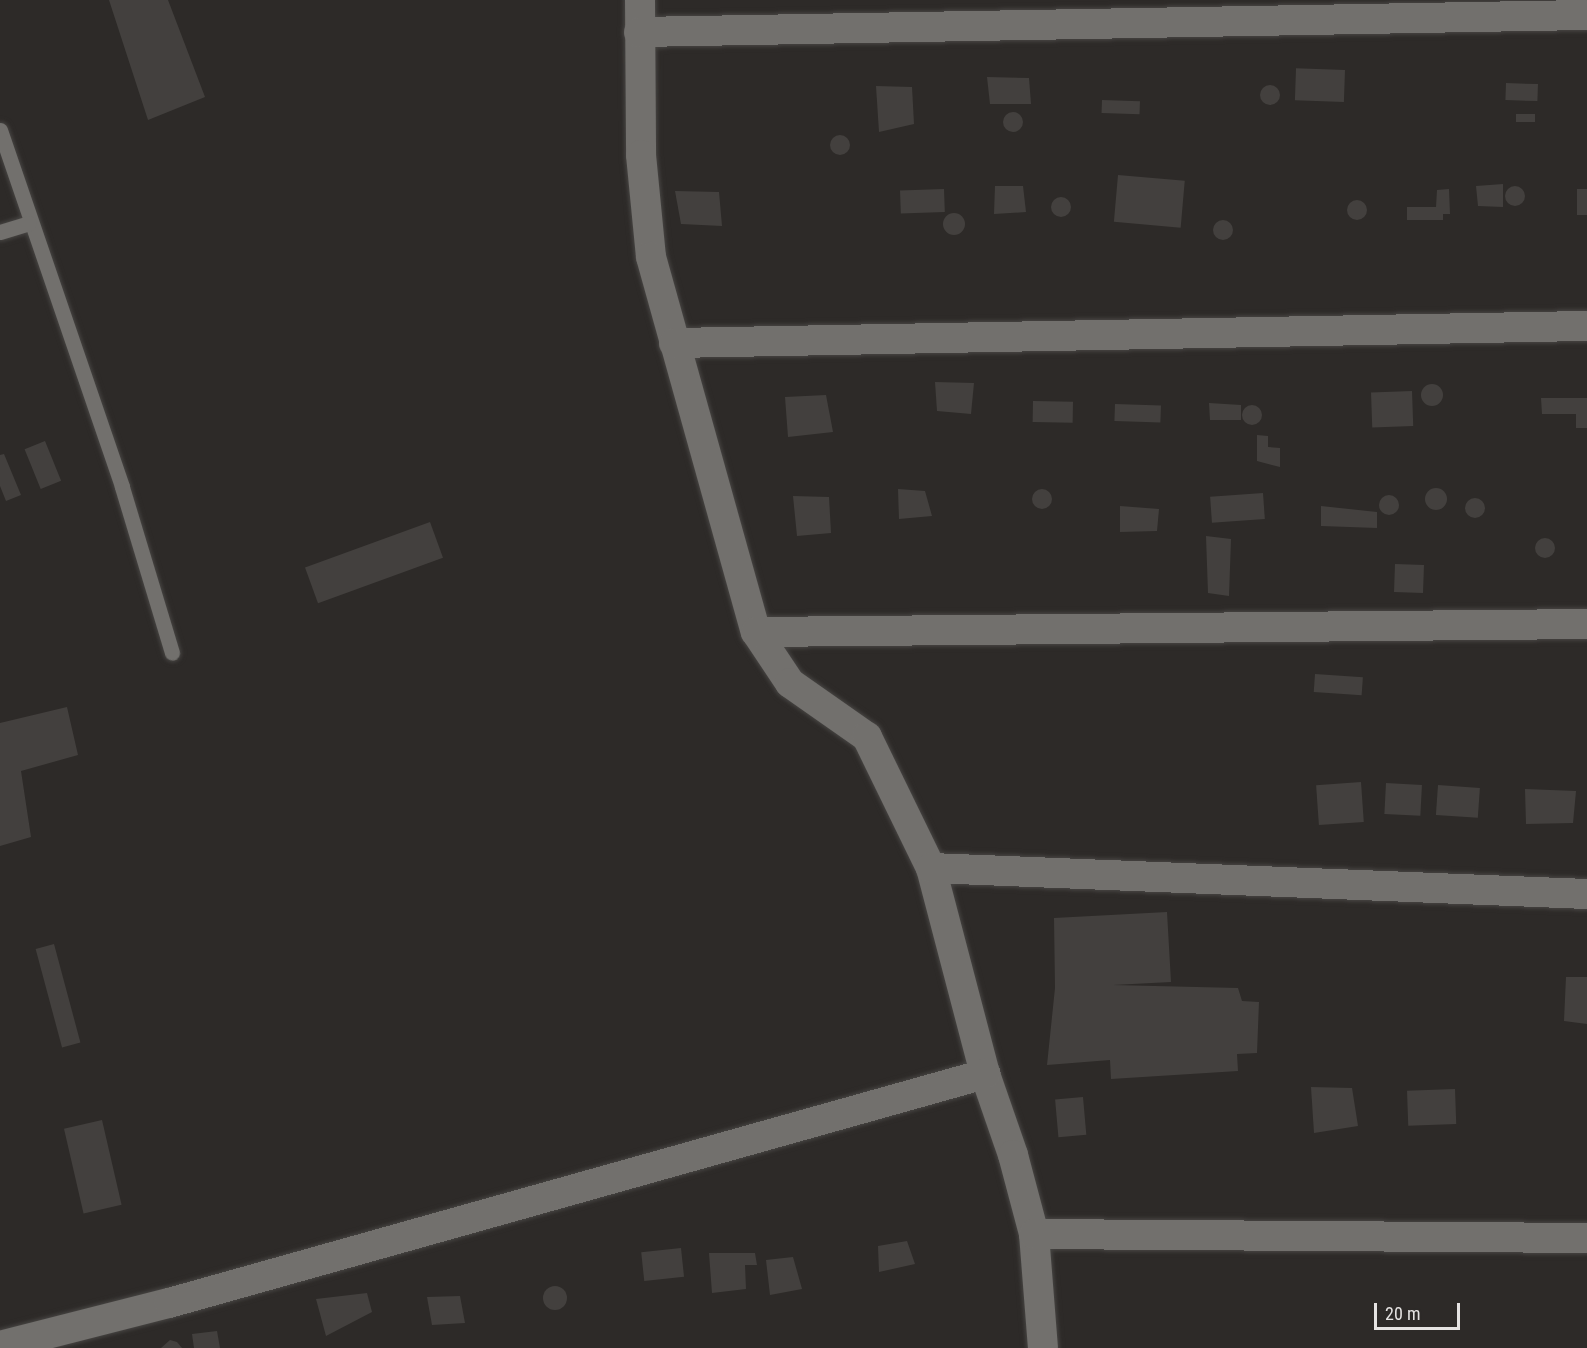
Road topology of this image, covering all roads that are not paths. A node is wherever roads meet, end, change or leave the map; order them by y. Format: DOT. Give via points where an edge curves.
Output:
graph roads {
  1 [pos="640,0"];
  2 [pos="1587,15"];
  3 [pos="639,32"];
  4 [pos="0,130"];
  5 [pos="29,223"];
  6 [pos="0,232"];
  7 [pos="1587,327"];
  8 [pos="674,343"];
  9 [pos="1587,624"];
  10 [pos="756,632"];
  11 [pos="172,653"];
  12 [pos="931,868"];
  13 [pos="1587,894"];
  14 [pos="984,1074"];
  15 [pos="1034,1234"];
  16 [pos="1587,1238"];
  17 [pos="0,1346"];
  18 [pos="1043,1348"];
  1 -- 3 [label="street"];
  2 -- 3 [label="street"];
  3 -- 8 [label="street" via="641,155 651,257"];
  4 -- 5 [label="lane"];
  5 -- 6 [label="lane"];
  5 -- 11 [label="lane" via="122,488"];
  7 -- 8 [label="street"];
  8 -- 10 [label="street"];
  9 -- 10 [label="street"];
  10 -- 12 [label="street" via="790,683 867,737"];
  12 -- 13 [label="street"];
  12 -- 14 [label="street"];
  14 -- 15 [label="street" via="1013,1155"];
  14 -- 17 [label="street" via="169,1304"];
  15 -- 16 [label="street"];
  15 -- 18 [label="street"];
}
